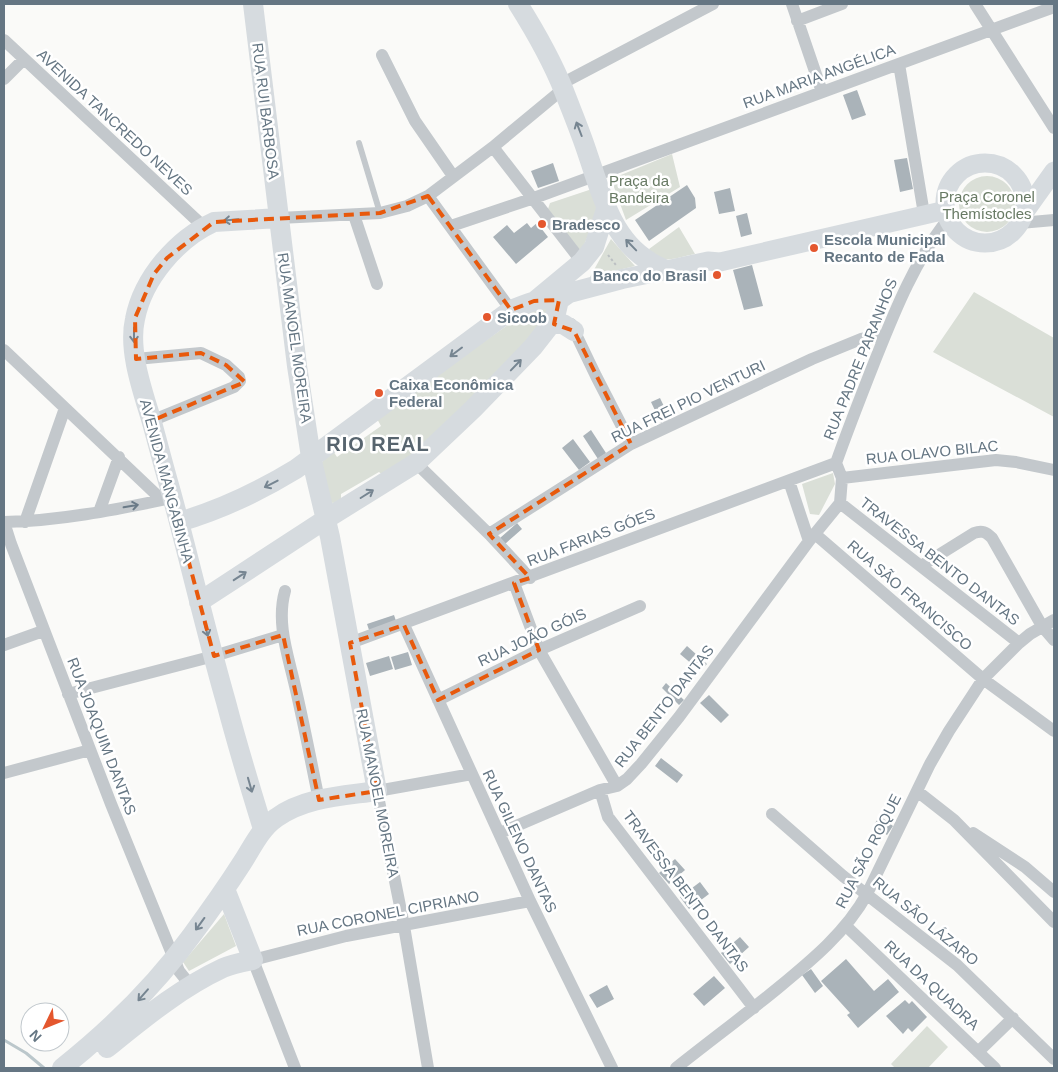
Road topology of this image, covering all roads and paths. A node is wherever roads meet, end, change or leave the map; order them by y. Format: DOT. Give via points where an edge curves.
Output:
graph roads {
  1 [pos="253,4"];
  2 [pos="518,4"];
  3 [pos="711,4"];
  4 [pos="792,4"];
  5 [pos="842,4"];
  6 [pos="975,4"];
  7 [pos="1054,6"];
  8 [pos="797,21"];
  9 [pos="992,31"];
  10 [pos="4,40"];
  11 [pos="382,55"];
  12 [pos="24,59"];
  13 [pos="899,64"];
  14 [pos="4,79"];
  15 [pos="562,86"];
  16 [pos="822,92"];
  17 [pos="1054,128"];
  18 [pos="359,142"];
  19 [pos="493,147"];
  20 [pos="1053,173"];
  21 [pos="595,175"];
  22 [pos="453,176"];
  23 [pos="1021,186"];
  24 [pos="428,196"];
  25 [pos="534,198"];
  26 [pos="606,209"];
  27 [pos="923,209"];
  28 [pos="947,209"];
  29 [pos="380,213"];
  30 [pos="354,215"];
  31 [pos="279,218"];
  32 [pos="1022,218"];
  33 [pos="1054,220"];
  34 [pos="451,226"];
  35 [pos="204,227"];
  36 [pos="588,254"];
  37 [pos="666,270"];
  38 [pos="622,279"];
  39 [pos="378,284"];
  40 [pos="564,296"];
  41 [pos="534,301"];
  42 [pos="511,310"];
  43 [pos="552,324"];
  44 [pos="574,331"];
  45 [pos="885,335"];
  46 [pos="4,350"];
  47 [pos="136,359"];
  48 [pos="65,408"];
  49 [pos="151,421"];
  50 [pos="632,444"];
  51 [pos="119,457"];
  52 [pos="312,457"];
  53 [pos="416,463"];
  54 [pos="836,463"];
  55 [pos="1054,470"];
  56 [pos="842,478"];
  57 [pos="789,481"];
  58 [pos="167,499"];
  59 [pos="840,503"];
  60 [pos="99,512"];
  61 [pos="326,519"];
  62 [pos="4,522"];
  63 [pos="25,522"];
  64 [pos="179,522"];
  65 [pos="489,534"];
  66 [pos="812,538"];
  67 [pos="922,566"];
  68 [pos="530,578"];
  69 [pos="514,583"];
  70 [pos="285,590"];
  71 [pos="199,602"];
  72 [pos="640,606"];
  73 [pos="1054,620"];
  74 [pos="404,624"];
  75 [pos="1042,626"];
  76 [pos="43,631"];
  77 [pos="283,635"];
  78 [pos="1054,640"];
  79 [pos="1019,643"];
  80 [pos="350,644"];
  81 [pos="4,645"];
  82 [pos="539,650"];
  83 [pos="214,656"];
  84 [pos="983,679"];
  85 [pos="68,694"];
  86 [pos="438,700"];
  87 [pos="1054,731"];
  88 [pos="90,750"];
  89 [pos="4,773"];
  90 [pos="472,774"];
  91 [pos="617,786"];
  92 [pos="600,790"];
  93 [pos="378,791"];
  94 [pos="917,791"];
  95 [pos="319,800"];
  96 [pos="772,814"];
  97 [pos="954,820"];
  98 [pos="262,829"];
  99 [pos="500,833"];
  100 [pos="225,889"];
  101 [pos="1054,892"];
  102 [pos="867,894"];
  103 [pos="530,902"];
  104 [pos="1054,922"];
  105 [pos="404,926"];
  106 [pos="846,926"];
  107 [pos="175,959"];
  108 [pos="253,960"];
  109 [pos="193,985"];
  110 [pos="754,1008"];
  111 [pos="1013,1018"];
  112 [pos="978,1052"];
  113 [pos="1054,1059"];
  114 [pos="62,1068"];
  115 [pos="81,1068"];
  116 [pos="295,1068"];
  117 [pos="428,1068"];
  118 [pos="612,1068"];
  119 [pos="676,1068"];
  120 [pos="995,1068"];
  1 -- 31 [label="main road, RUA RUI BARBOSA"];
  2 -- 15 [label="main road"];
  3 -- 15 [label="street"];
  4 -- 8 [label="street"];
  5 -- 8 [label="street"];
  6 -- 9 [label="street"];
  7 -- 9 [label="street, RUA MARIA ANGÉLICA"];
  8 -- 16 [label="street"];
  9 -- 13 [label="street, RUA MARIA ANGÉLICA"];
  9 -- 17 [label="street"];
  10 -- 12 [label="street, AVENIDA TANCREDO NEVES"];
  11 -- 22 [label="street" via="415,121"];
  12 -- 14 [label="street"];
  12 -- 35 [label="street, AVENIDA TANCREDO NEVES"];
  13 -- 16 [label="street, RUA MARIA ANGÉLICA"];
  13 -- 27 [label="street"];
  15 -- 19 [label="street"];
  21 -- 15 [label="main road, one-way"];
  16 -- 21 [label="street, RUA MARIA ANGÉLICA"];
  18 -- 29 [label="lane"];
  19 -- 22 [label="street"];
  19 -- 25 [label="street"];
  20 -- 23 [label="street" via="1030,187"];
  20 -- 32 [label="street"];
  21 -- 25 [label="street"];
  21 -- 26 [label="main road"];
  22 -- 24 [label="street"];
  23 -- 28 [label="street" via="1004,168 992,163 966,167 949,186"];
  23 -- 32 [label="street" via="1025,200"];
  24 -- 29 [label="street"];
  24 -- 34 [label="street"];
  25 -- 34 [label="street"];
  25 -- 36 [label="street"];
  26 -- 36 [label="main road"];
  37 -- 26 [label="main road, one-way" via="648,261 631,246"];
  27 -- 28 [label="street"];
  27 -- 37 [label="street" via="720,262 708,261"];
  28 -- 32 [label="street" via="955,229 977,241 1001,239 1012,232"];
  28 -- 45 [label="street, RUA PADRE PARANHOS"];
  29 -- 30 [label="street"];
  30 -- 31 [label="street"];
  30 -- 39 [label="street"];
  31 -- 35 [label="main road, AVENIDA MANGABINHA, one-way" via="214,222"];
  31 -- 52 [label="main road, RUA MANOEL MOREIRA"];
  32 -- 33 [label="street"];
  34 -- 42 [label="street"];
  35 -- 47 [label="main road, AVENIDA MANGABINHA, one-way" via="188,238 154,274 135,318"];
  36 -- 38 [label="path" via="607,254"];
  36 -- 40 [label="main road" via="593,259"];
  36 -- 41 [label="main road"];
  37 -- 38 [label="main road"];
  38 -- 40 [label="main road"];
  40 -- 41 [label="main road"];
  40 -- 43 [label="main road"];
  40 -- 44 [label="street"];
  41 -- 42 [label="main road"];
  42 -- 52 [label="main road, one-way"];
  43 -- 44 [label="main road" via="563,324"];
  53 -- 43 [label="main road, one-way" via="509,372"];
  44 -- 50 [label="street"];
  45 -- 50 [label="street, RUA FREI PIO VENTURI" via="861,339 812,359"];
  45 -- 54 [label="street, RUA PADRE PARANHOS"];
  46 -- 48 [label="street"];
  47 -- 49 [label="main road, AVENIDA MANGABINHA"];
  47 -- 49 [label="street" via="201,353 226,365 239,376 240,381 234,387"];
  48 -- 51 [label="street"];
  48 -- 63 [label="street"];
  49 -- 58 [label="main road, AVENIDA MANGABINHA"];
  50 -- 65 [label="street, RUA FREI PIO VENTURI"];
  51 -- 58 [label="street"];
  51 -- 60 [label="street"];
  52 -- 61 [label="main road, RUA MANOEL MOREIRA"];
  52 -- 64 [label="main road, one-way" via="253,492 211,512"];
  61 -- 53 [label="main road, one-way"];
  53 -- 65 [label="street"];
  54 -- 56 [label="street"];
  54 -- 57 [label="street, RUA FARIAS GÓES"];
  55 -- 56 [label="street, RUA OLAVO BILAC" via="996,460"];
  56 -- 59 [label="street"];
  57 -- 66 [label="street"];
  57 -- 68 [label="street, RUA FARIAS GÓES"];
  60 -- 58 [label="street, one-way"];
  58 -- 64 [label="main road, AVENIDA MANGABINHA"];
  59 -- 66 [label="street, RUA BENTO DANTAS"];
  59 -- 67 [label="street, TRAVESSA BENTO DANTAS"];
  60 -- 63 [label="street"];
  71 -- 61 [label="main road, one-way"];
  61 -- 80 [label="main road, RUA MANOEL MOREIRA"];
  62 -- 63 [label="street"];
  62 -- 76 [label="street, RUA JOAQUIM DANTAS"];
  64 -- 71 [label="main road, AVENIDA MANGABINHA"];
  65 -- 68 [label="street"];
  66 -- 84 [label="street, RUA SÃO FRANCISCO"];
  66 -- 91 [label="street, RUA BENTO DANTAS" via="679,717 627,780"];
  67 -- 75 [label="street" via="974,533 986,532"];
  67 -- 79 [label="street, TRAVESSA BENTO DANTAS"];
  68 -- 69 [label="street, RUA FARIAS GÓES"];
  69 -- 74 [label="street, RUA FARIAS GÓES"];
  69 -- 82 [label="street"];
  70 -- 77 [label="street"];
  71 -- 83 [label="main road, AVENIDA MANGABINHA, one-way"];
  72 -- 82 [label="street, RUA JOÃO GÓIS"];
  73 -- 75 [label="street, RUA SÃO ROQUE"];
  74 -- 80 [label="street, RUA FARIAS GÓES"];
  74 -- 86 [label="street, RUA GILENO DANTAS"];
  75 -- 78 [label="street"];
  75 -- 79 [label="street, RUA SÃO ROQUE"];
  76 -- 81 [label="street"];
  76 -- 85 [label="street, RUA JOAQUIM DANTAS"];
  77 -- 83 [label="street"];
  77 -- 95 [label="street"];
  79 -- 84 [label="street, RUA SÃO ROQUE"];
  80 -- 93 [label="main road, RUA MANOEL MOREIRA"];
  82 -- 86 [label="street, RUA JOÃO GÓIS"];
  82 -- 91 [label="street"];
  83 -- 85 [label="street"];
  83 -- 98 [label="main road, AVENIDA MANGABINHA, one-way"];
  84 -- 87 [label="street, RUA SÃO FRANCISCO"];
  84 -- 94 [label="street, RUA SÃO ROQUE"];
  85 -- 88 [label="street, RUA JOAQUIM DANTAS"];
  86 -- 90 [label="street, RUA GILENO DANTAS"];
  88 -- 89 [label="street"];
  88 -- 107 [label="street, RUA JOAQUIM DANTAS"];
  90 -- 93 [label="street"];
  90 -- 99 [label="street, RUA GILENO DANTAS"];
  91 -- 92 [label="street, RUA BENTO DANTAS"];
  92 -- 99 [label="street, RUA BENTO DANTAS"];
  92 -- 110 [label="street, TRAVESSA BENTO DANTAS" via="608,817"];
  93 -- 95 [label="main road"];
  93 -- 105 [label="street, RUA MANOEL MOREIRA"];
  94 -- 97 [label="street"];
  94 -- 102 [label="street, RUA SÃO ROQUE"];
  95 -- 98 [label="main road" via="291,808"];
  96 -- 102 [label="street, RUA SÃO LÁZARO"];
  97 -- 101 [label="street" via="1025,867"];
  97 -- 104 [label="street"];
  98 -- 100 [label="main road"];
  99 -- 103 [label="street, RUA GILENO DANTAS"];
  100 -- 107 [label="main road, one-way"];
  100 -- 108 [label="main road"];
  102 -- 106 [label="street, RUA SÃO ROQUE"];
  102 -- 111 [label="street, RUA SÃO LÁZARO" via="957,965"];
  103 -- 105 [label="street, RUA CORONEL CIPRIANO"];
  103 -- 118 [label="street, RUA GILENO DANTAS"];
  105 -- 108 [label="street, RUA CORONEL CIPRIANO" via="346,936"];
  105 -- 117 [label="street, RUA MANOEL MOREIRA"];
  106 -- 110 [label="street, RUA SÃO ROQUE"];
  106 -- 112 [label="street, RUA DA QUADRA"];
  107 -- 109 [label="street, RUA JOAQUIM DANTAS" via="183,976"];
  107 -- 114 [label="main road, one-way" via="138,1002"];
  108 -- 109 [label="main road" via="224,968"];
  108 -- 116 [label="street"];
  109 -- 115 [label="main road" via="146,1016"];
  110 -- 119 [label="street, RUA SÃO ROQUE"];
  111 -- 112 [label="street"];
  111 -- 113 [label="street, RUA SÃO LÁZARO"];
  112 -- 120 [label="street, RUA DA QUADRA"];
}
